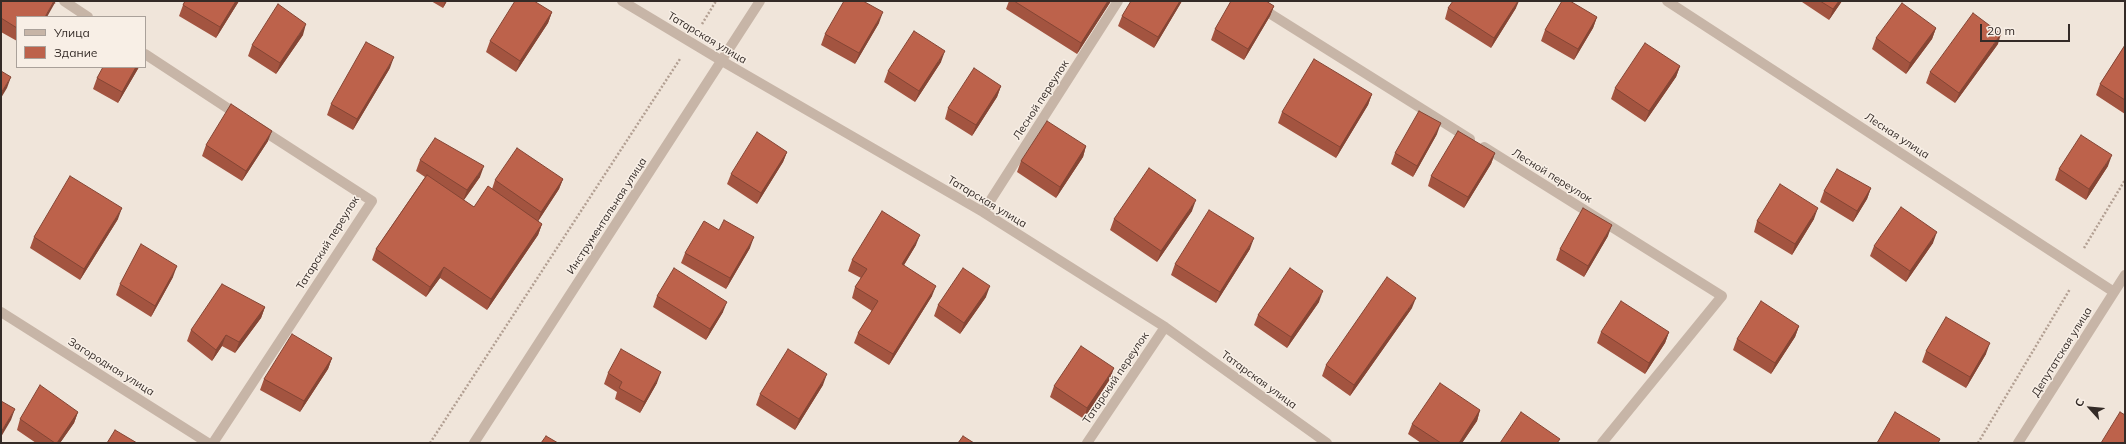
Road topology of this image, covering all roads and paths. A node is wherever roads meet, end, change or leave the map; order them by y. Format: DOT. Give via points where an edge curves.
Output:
graph roads {
  1 [pos="64,1"];
  2 [pos="622,1"];
  3 [pos="716,1"];
  4 [pos="760,1"];
  5 [pos="1118,1"];
  6 [pos="1250,1"];
  7 [pos="1667,1"];
  8 [pos="86,16"];
  9 [pos="691,43"];
  10 [pos="146,55"];
  11 [pos="722,62"];
  12 [pos="2125,180"];
  13 [pos="983,212"];
  14 [pos="2073,265"];
  15 [pos="2125,275"];
  16 [pos="2114,292"];
  17 [pos="1,312"];
  18 [pos="1165,327"];
  19 [pos="208,443"];
  20 [pos="213,443"];
  21 [pos="430,443"];
  22 [pos="474,443"];
  23 [pos="1088,443"];
  24 [pos="1327,443"];
  25 [pos="1602,443"];
  26 [pos="1978,443"];
  27 [pos="2018,443"];
  1 -- 8 [label="street"];
  2 -- 9 [label="street, Татарская улица"];
  3 -- 9 [label="path"];
  4 -- 11 [label="street, Инструментальная улица"];
  5 -- 13 [label="street, Лесной переулок"];
  6 -- 25 [label="street, Лесной переулок" via="1722,296"];
  7 -- 14 [label="street, Лесная улица"];
  9 -- 11 [label="street, Татарская улица"];
  9 -- 21 [label="path"];
  10 -- 20 [label="street, Татарский переулок" via="372,201"];
  11 -- 13 [label="street, Татарская улица"];
  11 -- 22 [label="street, Инструментальная улица"];
  12 -- 14 [label="path"];
  13 -- 18 [label="street, Татарская улица"];
  14 -- 16 [label="street, Лесная улица"];
  14 -- 26 [label="path" via="2073,284"];
  15 -- 16 [label="street, Депутатская улица"];
  16 -- 27 [label="street, Депутатская улица"];
  17 -- 19 [label="street, Загородная улица"];
  18 -- 23 [label="street, Татарский переулок"];
  18 -- 24 [label="street, Татарская улица"];
}
